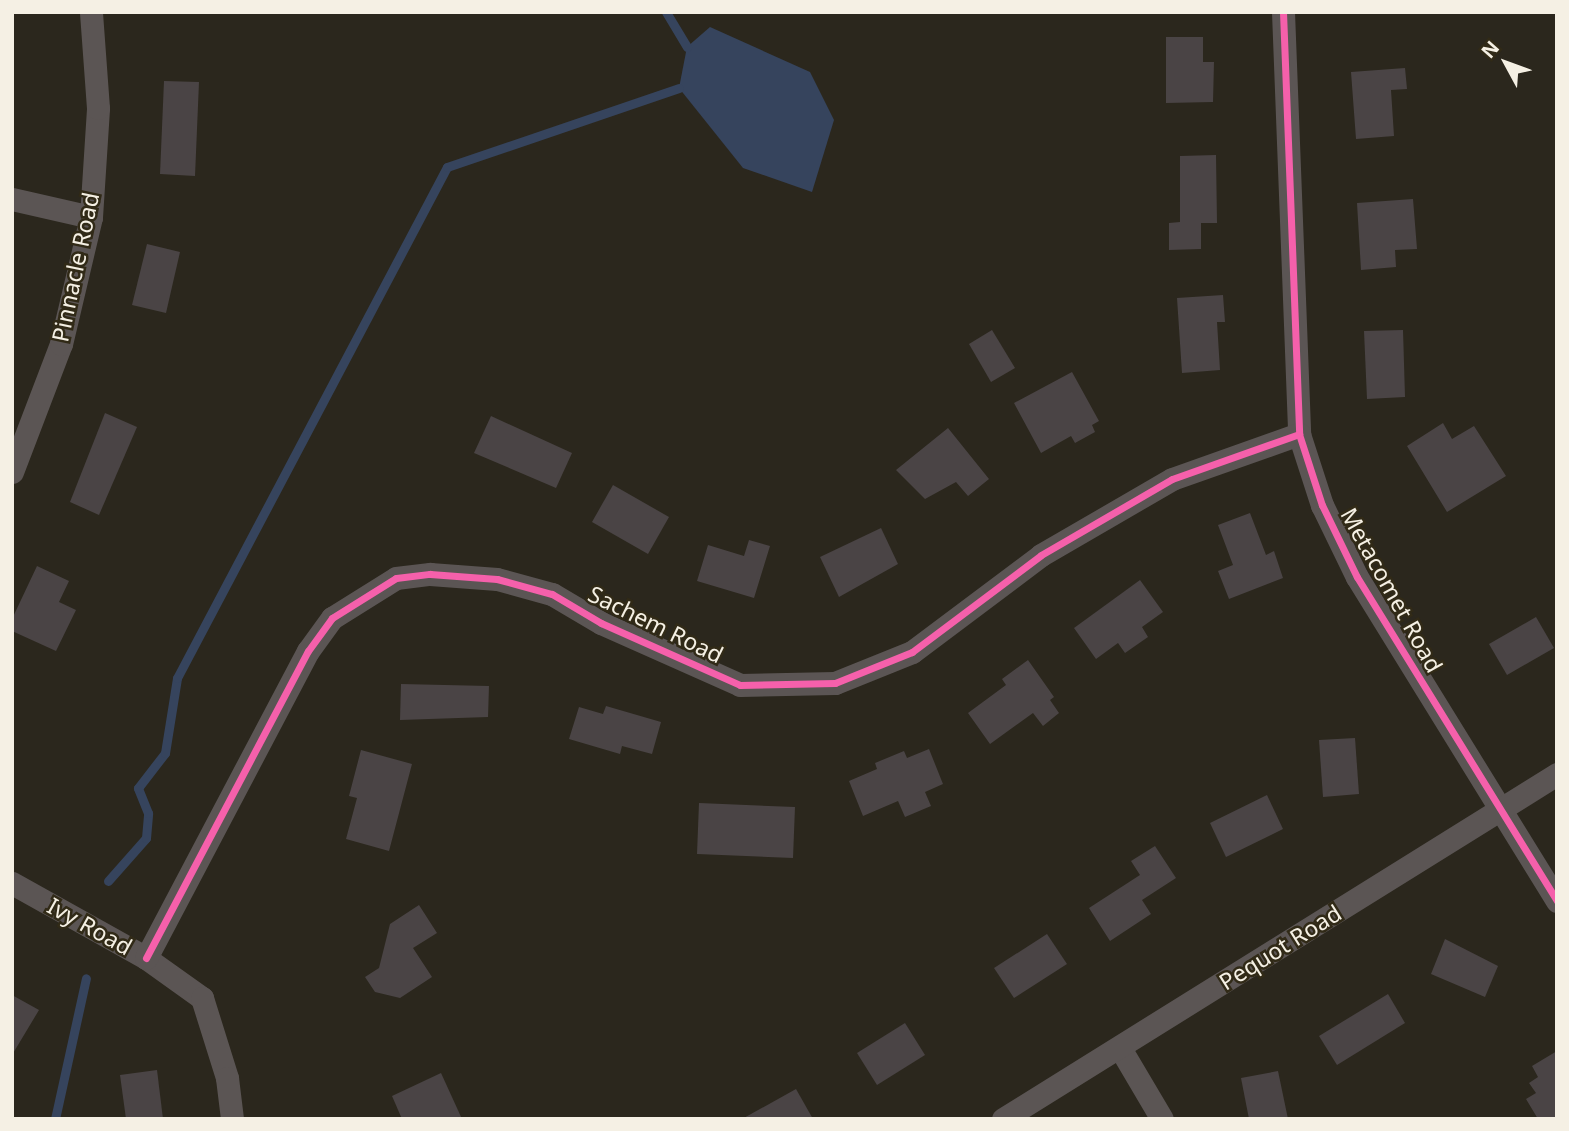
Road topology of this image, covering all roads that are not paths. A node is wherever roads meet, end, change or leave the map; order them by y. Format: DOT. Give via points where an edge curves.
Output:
graph roads {
  1 [pos="92,12"];
  2 [pos="1283,12"];
  3 [pos="12,199"];
  4 [pos="90,217"];
  5 [pos="1299,434"];
  6 [pos="12,472"];
  7 [pos="1557,774"];
  8 [pos="1500,808"];
  9 [pos="12,883"];
  10 [pos="1557,901"];
  11 [pos="146,958"];
  12 [pos="1120,1048"];
  13 [pos="232,1119"];
  14 [pos="1003,1119"];
  15 [pos="1162,1119"];
  1 -- 4 [label="street, Pinnacle Road" via="98,108"];
  2 -- 5 [label="street, Metacomet Road"];
  3 -- 4 [label="street"];
  4 -- 6 [label="street, Pinnacle Road" via="61,344"];
  5 -- 8 [label="street, Metacomet Road" via="1322,505 1357,577"];
  5 -- 11 [label="street, Sachem Road" via="1172,479 1041,555 912,652 835,683 740,685 601,622 552,594 497,579 430,574 396,578 332,618 308,651"];
  7 -- 8 [label="street, Pequot Road"];
  8 -- 10 [label="street, Metacomet Road"];
  8 -- 12 [label="street, Pequot Road"];
  9 -- 11 [label="street, Ivy Road"];
  11 -- 13 [label="street, Ivy Road" via="202,998 227,1078"];
  12 -- 14 [label="street, Pequot Road"];
  12 -- 15 [label="street"];
}
